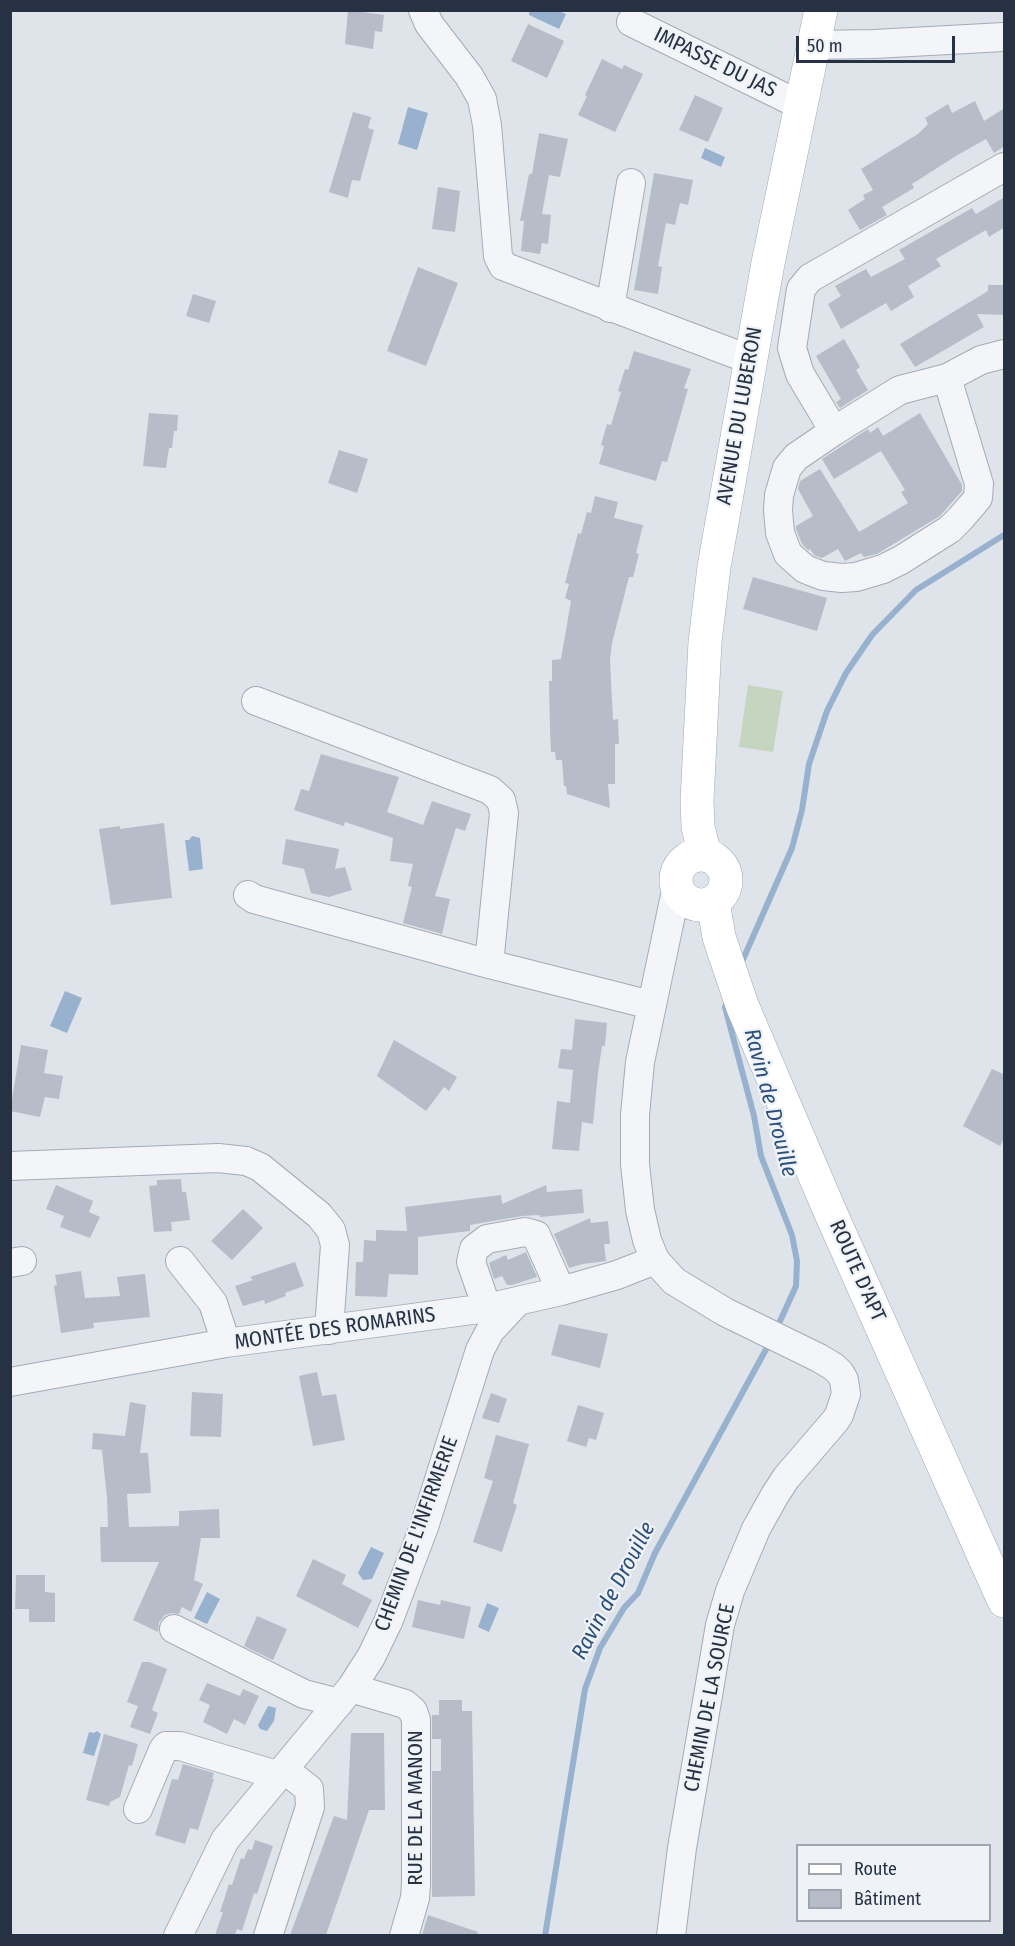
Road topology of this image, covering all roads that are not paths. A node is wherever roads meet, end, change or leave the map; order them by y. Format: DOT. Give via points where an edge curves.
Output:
graph roads {
  1 [pos="423,10"];
  2 [pos="821,10"];
  3 [pos="631,22"];
  4 [pos="1005,37"];
  5 [pos="813,45"];
  6 [pos="800,105"];
  7 [pos="1005,167"];
  8 [pos="631,183"];
  9 [pos="768,262"];
  10 [pos="801,289"];
  11 [pos="610,308"];
  12 [pos="792,348"];
  13 [pos="753,349"];
  14 [pos="1005,354"];
  15 [pos="947,378"];
  16 [pos="834,431"];
  17 [pos="256,701"];
  18 [pos="692,882"];
  19 [pos="248,895"];
  20 [pos="489,964"];
  21 [pos="651,1005"];
  22 [pos="10,1166"];
  23 [pos="655,1260"];
  24 [pos="180,1261"];
  25 [pos="561,1291"];
  26 [pos="518,1301"];
  27 [pos="487,1308"];
  28 [pos="329,1330"];
  29 [pos="226,1343"];
  30 [pos="10,1382"];
  31 [pos="1005,1601"];
  32 [pos="174,1629"];
  33 [pos="345,1696"];
  34 [pos="282,1773"];
  35 [pos="138,1809"];
  36 [pos="178,1935"];
  37 [pos="267,1935"];
  38 [pos="404,1935"];
  39 [pos="671,1935"];
  1 -- 11 [label="street" via="482,99 501,263 507,269"];
  2 -- 5 [label="main road, AVENUE DU LUBERON"];
  3 -- 6 [label="street, IMPASSE DU JAS"];
  4 -- 5 [label="street"];
  5 -- 6 [label="main road, AVENUE DU LUBERON"];
  6 -- 9 [label="main road, AVENUE DU LUBERON"];
  7 -- 10 [label="street" via="819,272"];
  8 -- 11 [label="street"];
  9 -- 10 [label="street"];
  9 -- 13 [label="main road, AVENUE DU LUBERON"];
  10 -- 12 [label="street"];
  11 -- 13 [label="street"];
  12 -- 13 [label="street"];
  12 -- 16 [label="street" via="800,374"];
  13 -- 18 [label="main road, AVENUE DU LUBERON" via="720,525 707,621"];
  14 -- 15 [label="street" via="981,360"];
  15 -- 16 [label="street" via="900,390"];
  15 -- 16 [label="street" via="979,484 978,498 950,529 901,560 856,577 823,576 805,568 788,554 780,532 779,495 787,468 796,457"];
  17 -- 20 [label="street" via="498,795 504,813"];
  18 -- 21 [label="street, CHEMIN DE LA SOURCE"];
  18 -- 31 [label="main road, ROUTE D'APT" via="832,1216"];
  19 -- 20 [label="street"];
  20 -- 21 [label="street"];
  21 -- 23 [label="street, CHEMIN DE LA SOURCE" via="639,1073 635,1164 643,1226"];
  22 -- 28 [label="street" via="218,1158 260,1167 319,1215 331,1230 335,1245"];
  23 -- 25 [label="street, MONTÉE DES ROMARINS"];
  23 -- 39 [label="street, CHEMIN DE LA SOURCE" via="674,1281 725,1312 819,1358 840,1373 846,1394 835,1421 786,1478 756,1529 730,1591 718,1637"];
  24 -- 29 [label="street" via="213,1303"];
  25 -- 26 [label="street, MONTÉE DES ROMARINS"];
  25 -- 27 [label="street" via="536,1235 525,1232 497,1236 481,1242 471,1258"];
  26 -- 27 [label="street, MONTÉE DES ROMARINS"];
  26 -- 33 [label="street, CHEMIN DE L'INFIRMERIE" via="490,1331 480,1350 420,1538 388,1622"];
  27 -- 28 [label="street, MONTÉE DES ROMARINS"];
  28 -- 29 [label="street, MONTÉE DES ROMARINS"];
  29 -- 30 [label="street, MONTÉE DES ROMARINS"];
  32 -- 33 [label="street, RUE DE LA MANON" via="297,1691 316,1698"];
  33 -- 34 [label="street, CHEMIN DE L'INFIRMERIE"];
  33 -- 38 [label="street, RUE DE LA MANON" via="405,1704 416,1720 416,1891"];
  34 -- 35 [label="street" via="180,1746 166,1746"];
  34 -- 36 [label="street, CHEMIN DE L'INFIRMERIE" via="219,1849"];
  34 -- 37 [label="street" via="309,1789 310,1807"];
}
